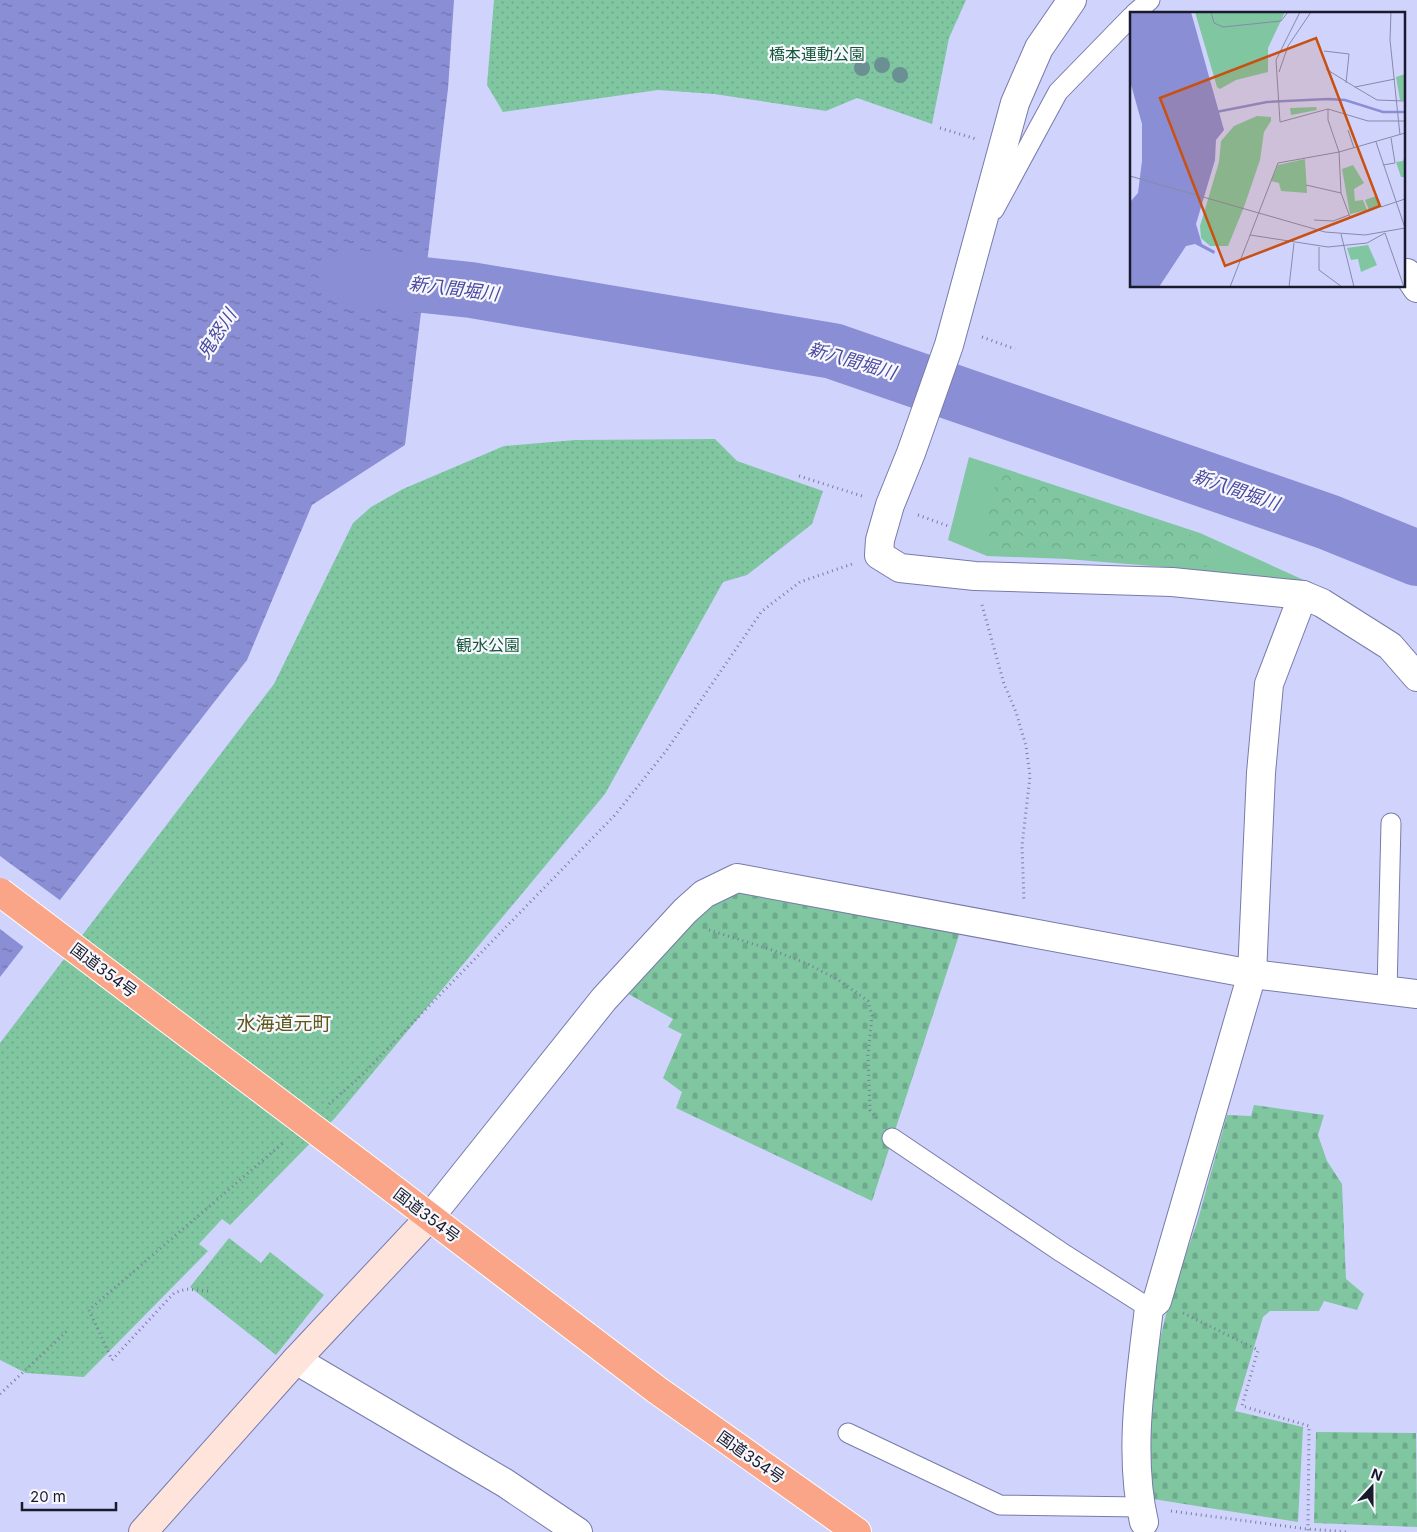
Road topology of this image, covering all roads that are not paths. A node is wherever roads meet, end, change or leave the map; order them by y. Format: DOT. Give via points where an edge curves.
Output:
graph roads {
  1 [pos="1072,0"];
  2 [pos="1150,0"];
  3 [pos="1136,12"];
  4 [pos="1130,18"];
  5 [pos="974,247"];
  6 [pos="1303,595"];
  7 [pos="1417,677"];
  8 [pos="1391,823"];
  9 [pos="0,892"];
  10 [pos="1252,974"];
  11 [pos="1387,991"];
  12 [pos="1417,994"];
  13 [pos="892,1138"];
  14 [pos="430,1218"];
  15 [pos="1153,1304"];
  16 [pos="296,1360"];
  17 [pos="848,1433"];
  18 [pos="1142,1515"];
  19 [pos="143,1532"];
  20 [pos="578,1532"];
  21 [pos="857,1532"];
  1 -- 5 [label="street" via="1039,48 1015,103"];
  2 -- 3 [label="lane"];
  4 -- 5 [label="lane" via="1058,92"];
  5 -- 6 [label="street" via="949,345 890,506 879,555 900,568 975,576 1172,582"];
  6 -- 7 [label="street" via="1322,603 1390,646"];
  6 -- 10 [label="street" via="1269,684 1261,773"];
  8 -- 11 [label="lane"];
  9 -- 14 [label="highway, 国道354号, bridge"];
  10 -- 11 [label="street"];
  10 -- 14 [label="street" via="737,878 704,894 685,911 604,999"];
  10 -- 15 [label="street"];
  11 -- 12 [label="street"];
  13 -- 15 [label="lane" via="1061,1252"];
  14 -- 16 [label="street"];
  14 -- 21 [label="highway, 国道354号" via="657,1390"];
  15 -- 18 [label="street" via="1139,1399 1137,1443"];
  16 -- 19 [label="street"];
  16 -- 20 [label="street" via="505,1483"];
  17 -- 18 [label="lane" via="1000,1504"];
}
